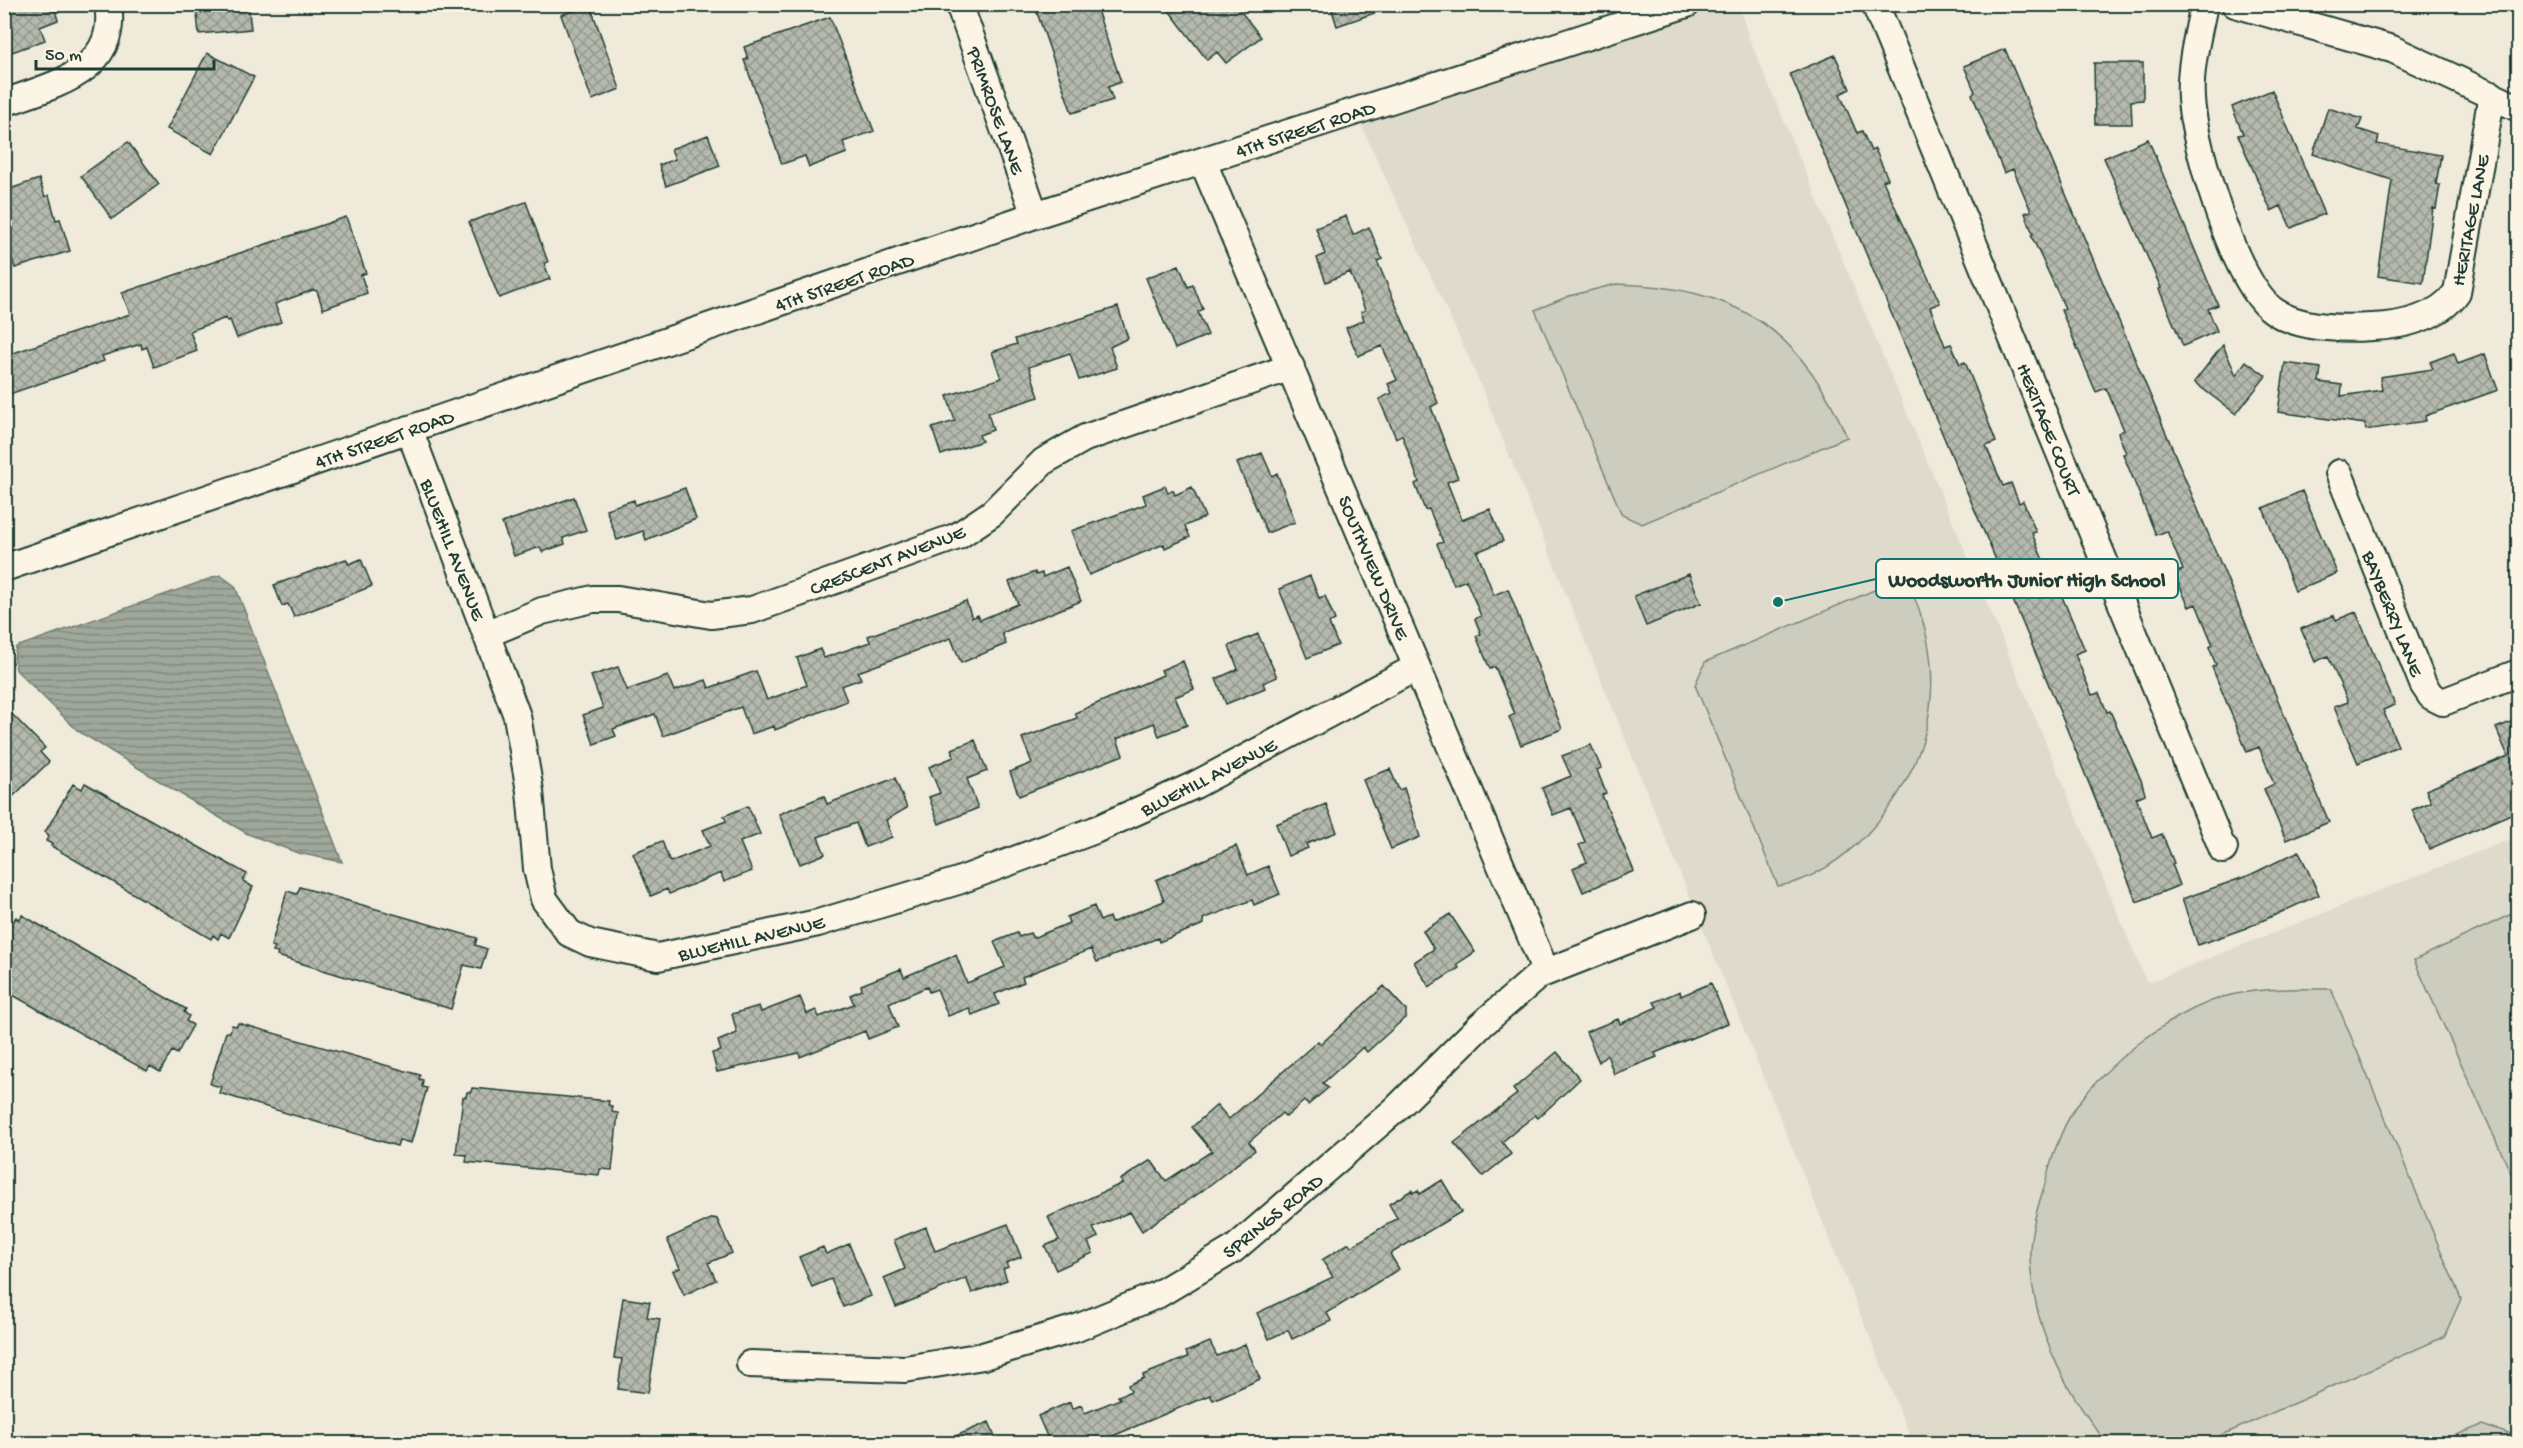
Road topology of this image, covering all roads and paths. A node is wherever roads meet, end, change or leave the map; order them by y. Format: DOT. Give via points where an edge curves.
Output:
graph roads {
  1 [pos="108,4"];
  2 [pos="959,4"];
  3 [pos="1875,4"];
  4 [pos="2204,4"];
  5 [pos="2235,4"];
  6 [pos="1679,6"];
  7 [pos="2492,95"];
  8 [pos="4,103"];
  9 [pos="2518,108"];
  10 [pos="1203,162"];
  11 [pos="1035,215"];
  12 [pos="1291,367"];
  13 [pos="409,429"];
  14 [pos="2339,473"];
  15 [pos="4,568"];
  16 [pos="487,634"];
  17 [pos="1417,667"];
  18 [pos="2518,673"];
  19 [pos="2224,848"];
  20 [pos="1692,915"];
  21 [pos="1546,972"];
  22 [pos="750,1364"];
  1 -- 8 [label="street" via="106,36 89,66 69,79"];
  2 -- 11 [label="street, PRIMROSE LANE"];
  3 -- 19 [label="street, HERITAGE COURT"];
  4 -- 7 [label="street, HERITAGE LANE" via="2191,98 2194,130 2208,186 2254,287 2273,310 2288,318 2322,326 2379,327 2414,319 2449,304 2457,292"];
  5 -- 7 [label="street" via="2392,49"];
  6 -- 10 [label="street, 4TH STREET ROAD"];
  7 -- 9 [label="street"];
  10 -- 11 [label="street, 4TH STREET ROAD"];
  10 -- 12 [label="street, SOUTHVIEW DRIVE"];
  11 -- 13 [label="street, 4TH STREET ROAD"];
  12 -- 16 [label="street, CRESCENT AVENUE" via="1085,438 1044,461 992,513 958,536 752,610 711,615 618,599 593,599 543,611"];
  12 -- 17 [label="street, SOUTHVIEW DRIVE"];
  13 -- 15 [label="street, 4TH STREET ROAD"];
  13 -- 16 [label="street, BLUEHILL AVENUE"];
  14 -- 18 [label="street, BAYBERRY LANE" via="2431,696 2444,702"];
  16 -- 17 [label="street, BLUEHILL AVENUE" via="517,716 544,899 568,933 590,943 658,957 747,940 853,913 1027,857 1195,785"];
  17 -- 21 [label="street, SOUTHVIEW DRIVE"];
  20 -- 21 [label="street, SPRINGS ROAD"];
  21 -- 22 [label="street, SPRINGS ROAD" via="1481,1025 1396,1109 1234,1249 1157,1295 1077,1328 972,1358 905,1369"];
}
